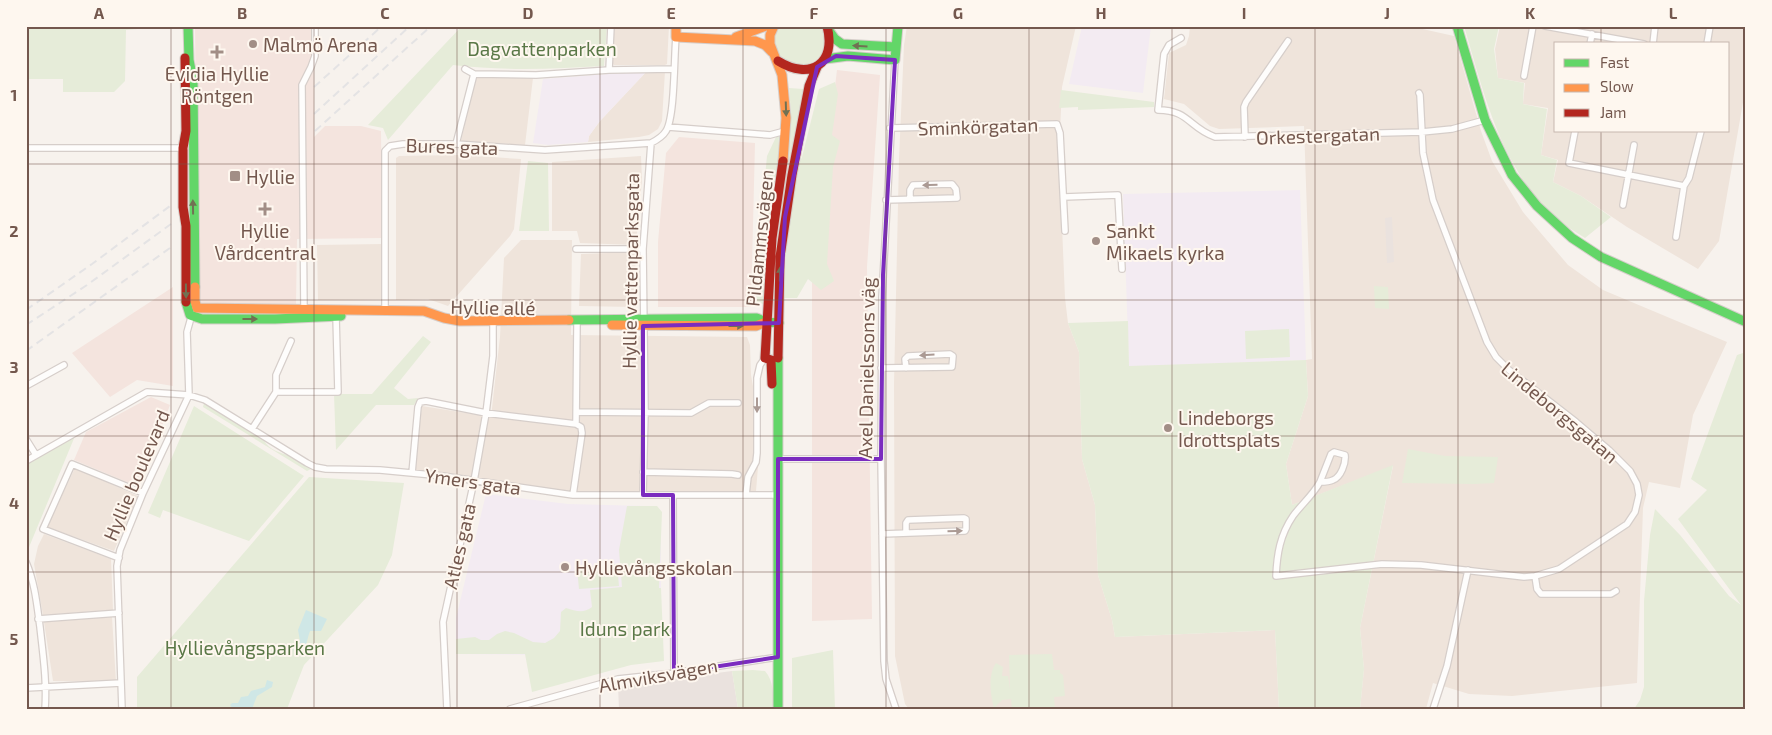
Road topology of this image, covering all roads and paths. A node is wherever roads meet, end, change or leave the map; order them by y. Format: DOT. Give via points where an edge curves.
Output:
graph roads {
  1 [pos="316,26"];
  2 [pos="611,26"];
  3 [pos="676,26"];
  4 [pos="766,26"];
  5 [pos="774,26"];
  6 [pos="898,26"];
  7 [pos="1457,26"];
  8 [pos="1533,26"];
  9 [pos="1545,26"];
  10 [pos="1655,26"];
  11 [pos="1710,26"];
  12 [pos="829,29"];
  13 [pos="188,31"];
  14 [pos="1592,34"];
  15 [pos="676,37"];
  16 [pos="1182,38"];
  17 [pos="729,40"];
  18 [pos="1288,41"];
  19 [pos="1590,42"];
  20 [pos="1634,42"];
  21 [pos="1653,42"];
  22 [pos="1706,42"];
  23 [pos="896,47"];
  24 [pos="772,52"];
  25 [pos="825,59"];
  26 [pos="895,60"];
  27 [pos="778,61"];
  28 [pos="816,66"];
  29 [pos="464,69"];
  30 [pos="674,69"];
  31 [pos="609,70"];
  32 [pos="474,74"];
  33 [pos="1524,76"];
  34 [pos="1419,93"];
  35 [pos="1485,120"];
  36 [pos="668,127"];
  37 [pos="890,128"];
  38 [pos="785,131"];
  39 [pos="1422,132"];
  40 [pos="1575,132"];
  41 [pos="1701,132"];
  42 [pos="1245,137"];
  43 [pos="651,143"];
  44 [pos="456,144"];
  45 [pos="1634,145"];
  46 [pos="26,148"];
  47 [pos="188,148"];
  48 [pos="1627,175"];
  49 [pos="1684,186"];
  50 [pos="1064,195"];
  51 [pos="910,199"];
  52 [pos="886,200"];
  53 [pos="1623,205"];
  54 [pos="1065,231"];
  55 [pos="1676,237"];
  56 [pos="576,249"];
  57 [pos="643,249"];
  58 [pos="1122,269"];
  59 [pos="385,310"];
  60 [pos="194,312"];
  61 [pos="304,313"];
  62 [pos="336,316"];
  63 [pos="766,322"];
  64 [pos="1746,322"];
  65 [pos="643,323"];
  66 [pos="779,323"];
  67 [pos="577,324"];
  68 [pos="493,325"];
  69 [pos="291,341"];
  70 [pos="765,358"];
  71 [pos="64,365"];
  72 [pos="881,368"];
  73 [pos="906,368"];
  74 [pos="26,386"];
  75 [pos="276,392"];
  76 [pos="189,395"];
  77 [pos="738,403"];
  78 [pos="577,412"];
  79 [pos="645,412"];
  80 [pos="486,413"];
  81 [pos="777,414"];
  82 [pos="576,424"];
  83 [pos="252,429"];
  84 [pos="26,439"];
  85 [pos="36,455"];
  86 [pos="778,459"];
  87 [pos="881,459"];
  88 [pos="26,461"];
  89 [pos="643,472"];
  90 [pos="412,473"];
  91 [pos="738,475"];
  92 [pos="474,481"];
  93 [pos="1320,482"];
  94 [pos="143,493"];
  95 [pos="573,495"];
  96 [pos="643,495"];
  97 [pos="673,495"];
  98 [pos="746,495"];
  99 [pos="778,495"];
  100 [pos="906,533"];
  101 [pos="882,534"];
  102 [pos="119,558"];
  103 [pos="26,562"];
  104 [pos="1468,570"];
  105 [pos="1536,576"];
  106 [pos="1616,591"];
  107 [pos="119,613"];
  108 [pos="38,619"];
  109 [pos="778,656"];
  110 [pos="674,673"];
  111 [pos="121,683"];
  112 [pos="46,687"];
  113 [pos="26,688"];
  114 [pos="45,709"];
  115 [pos="122,709"];
  116 [pos="447,709"];
  117 [pos="510,709"];
  118 [pos="778,709"];
  119 [pos="896,709"];
  120 [pos="1433,709"];
  1 -- 61 [label="street" via="315,56 302,85"];
  2 -- 31 [label="street"];
  3 -- 15 [label="street"];
  4 -- 17 [label="street"];
  5 -- 24 [label="street" via="770,35"];
  6 -- 23 [label="street, Axel Danielssons väg"];
  7 -- 35 [label="street"];
  8 -- 33 [label="street"];
  9 -- 14 [label="street"];
  10 -- 21 [label="street"];
  11 -- 22 [label="street"];
  23 -- 12 [label="street, one-way" via="842,44"];
  12 -- 25 [label="street" via="830,50"];
  13 -- 47 [label="street, Hyllie boulevard" via="185,56"];
  14 -- 19 [label="street"];
  14 -- 20 [label="street"];
  15 -- 17 [label="street"];
  15 -- 30 [label="street"];
  16 -- 42 [label="street, Orkestergatan" via="1170,44 1164,54 1158,110 1178,112 1204,133 1215,137"];
  17 -- 24 [label="street" via="755,42"];
  18 -- 42 [label="street" via="1246,102"];
  23 -- 26 [label="street, Axel Danielssons väg"];
  24 -- 27 [label="street, Pildammsvägen"];
  25 -- 26 [label="street" via="848,56"];
  25 -- 28 [label="street"];
  26 -- 37 [label="street, Axel Danielssons väg"];
  27 -- 28 [label="street" via="796,71"];
  27 -- 38 [label="street, Pildammsvägen, one-way" via="785,97"];
  66 -- 28 [label="street, Pildammsvägen, one-way" via="780,257 785,218 809,86"];
  29 -- 32 [label="street"];
  30 -- 31 [label="street"];
  30 -- 36 [label="street"];
  31 -- 32 [label="street" via="536,75"];
  32 -- 44 [label="street"];
  34 -- 39 [label="street, Lindeborgsgatan"];
  35 -- 39 [label="street, Orkestergatan" via="1452,129"];
  35 -- 64 [label="street" via="1506,164 1528,197 1585,248"];
  36 -- 38 [label="street" via="770,135"];
  36 -- 43 [label="street" via="660,138"];
  37 -- 50 [label="street, Sminkörgatan" via="1057,124"];
  37 -- 52 [label="street, Axel Danielssons väg"];
  38 -- 63 [label="street, Pildammsvägen"];
  39 -- 42 [label="street, Orkestergatan"];
  39 -- 105 [label="street, Lindeborgsgatan" via="1426,174 1433,200 1493,352 1509,370 1609,450 1630,471 1639,490 1639,501 1627,524 1559,569"];
  40 -- 48 [label="street" via="1569,163"];
  41 -- 49 [label="street"];
  43 -- 44 [label="street, Bures gata" via="544,150"];
  43 -- 57 [label="street, Hyllie vattenparksgata"];
  44 -- 59 [label="street, Bures gata" via="393,144 385,151"];
  45 -- 48 [label="street"];
  46 -- 47 [label="street"];
  47 -- 60 [label="street, Hyllie boulevard" via="183,207 186,303"];
  48 -- 49 [label="street"];
  48 -- 53 [label="street"];
  49 -- 55 [label="street"];
  50 -- 54 [label="street"];
  50 -- 58 [label="street" via="1118,195"];
  51 -- 51 [label="street, one-way" via="957,198 956,189 952,184 914,185"];
  51 -- 52 [label="street"];
  52 -- 72 [label="street, Axel Danielssons väg"];
  56 -- 57 [label="street"];
  57 -- 65 [label="street, Hyllie vattenparksgata"];
  59 -- 61 [label="street, Hyllie allé"];
  59 -- 65 [label="street, Hyllie allé" via="424,311 460,321"];
  60 -- 61 [label="street, Hyllie allé"];
  60 -- 76 [label="street, Hyllie boulevard" via="187,332"];
  61 -- 62 [label="street, Hyllie allé"];
  62 -- 68 [label="street, Hyllie allé" via="416,314 446,324"];
  62 -- 75 [label="street" via="338,392"];
  63 -- 65 [label="street, Hyllie allé" via="757,318"];
  63 -- 66 [label="street, Hyllie allé"];
  63 -- 70 [label="street, Pildammsvägen"];
  65 -- 67 [label="street, Hyllie allé"];
  65 -- 79 [label="street, Hyllie vattenparksgata"];
  66 -- 81 [label="street, Pildammsvägen"];
  67 -- 68 [label="street, Hyllie allé"];
  67 -- 78 [label="street"];
  68 -- 80 [label="street, Atles gata"];
  69 -- 75 [label="street" via="276,375"];
  70 -- 81 [label="street, Pildammsvägen" via="771,360"];
  70 -- 98 [label="street, one-way" via="757,378 756,462 748,477"];
  71 -- 74 [label="street"];
  72 -- 73 [label="street"];
  72 -- 87 [label="street, Axel Danielssons väg"];
  73 -- 73 [label="street, one-way" via="952,366 953,356 908,356"];
  75 -- 83 [label="street"];
  76 -- 83 [label="street, Ymers gata" via="205,400"];
  76 -- 85 [label="street, Ymers gata" via="147,392"];
  76 -- 94 [label="street, Hyllie boulevard"];
  77 -- 79 [label="street" via="709,402 690,413"];
  78 -- 79 [label="street"];
  78 -- 82 [label="street"];
  79 -- 89 [label="street, Hyllie vattenparksgata"];
  80 -- 82 [label="street"];
  80 -- 90 [label="street" via="420,402"];
  80 -- 92 [label="street, Atles gata"];
  81 -- 86 [label="street, Pildammsvägen"];
  82 -- 95 [label="street" via="581,427 582,434"];
  83 -- 90 [label="street, Ymers gata" via="315,467"];
  84 -- 85 [label="street"];
  85 -- 88 [label="street, Ymers gata"];
  86 -- 87 [label="street"];
  86 -- 99 [label="street, Pildammsvägen"];
  87 -- 101 [label="street, Axel Danielssons väg"];
  89 -- 91 [label="street"];
  89 -- 96 [label="street, Hyllie vattenparksgata"];
  90 -- 92 [label="street, Ymers gata"];
  92 -- 95 [label="street, Ymers gata"];
  92 -- 116 [label="street, Atles gata" via="442,622"];
  93 -- 93 [label="street, Lindeborgsgatan" via="1338,476 1346,460 1345,454 1331,454"];
  93 -- 104 [label="street, Lindeborgsgatan" via="1284,531 1276,554 1276,576 1382,564"];
  94 -- 102 [label="street, Hyllie boulevard"];
  94 -- 102 [label="street" via="72,464 42,529"];
  95 -- 96 [label="street, Ymers gata"];
  96 -- 97 [label="street, Ymers gata"];
  97 -- 98 [label="street, Ymers gata"];
  97 -- 110 [label="street"];
  98 -- 99 [label="street, Ymers gata"];
  99 -- 109 [label="street, Pildammsvägen"];
  100 -- 100 [label="street, one-way" via="965,531 966,519 908,520"];
  100 -- 101 [label="street"];
  101 -- 119 [label="street, Axel Danielssons väg" via="884,671"];
  102 -- 107 [label="street, Hyllie boulevard"];
  103 -- 108 [label="street" via="33,578"];
  104 -- 105 [label="street, Lindeborgsgatan"];
  104 -- 120 [label="street" via="1448,666"];
  105 -- 106 [label="street" via="1537,589 1541,594 1610,594"];
  107 -- 108 [label="street"];
  107 -- 111 [label="street, Hyllie boulevard"];
  108 -- 112 [label="street"];
  109 -- 110 [label="street, Almviksvägen"];
  109 -- 118 [label="street, Pildammsvägen"];
  110 -- 117 [label="street, Almviksvägen" via="618,679"];
  111 -- 112 [label="street"];
  111 -- 115 [label="street, Hyllie boulevard"];
  112 -- 113 [label="street"];
  112 -- 114 [label="street"];
}
